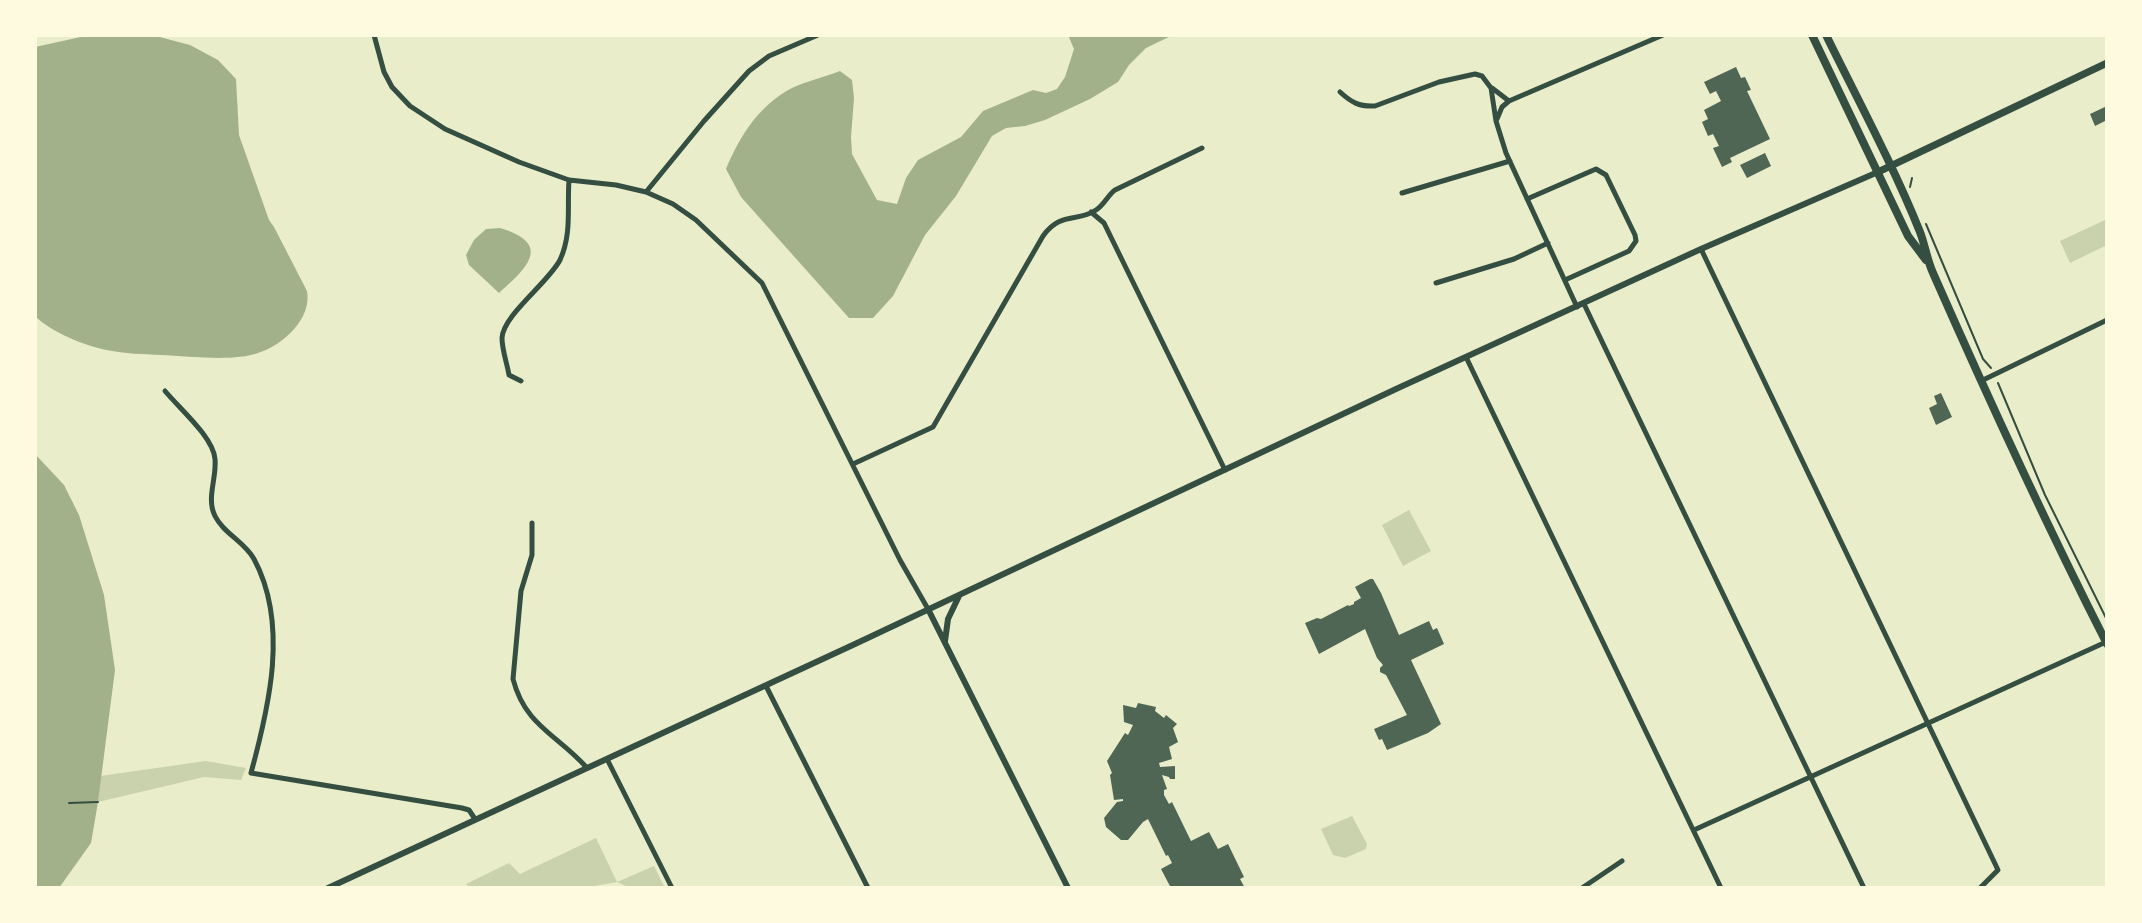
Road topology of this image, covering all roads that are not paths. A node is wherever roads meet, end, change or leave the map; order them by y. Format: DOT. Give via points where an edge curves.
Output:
graph roads {
  1 [pos="374,35"];
  2 [pos="818,35"];
  3 [pos="1663,35"];
  4 [pos="1812,35"];
  5 [pos="1826,35"];
  6 [pos="2107,63"];
  7 [pos="1491,88"];
  8 [pos="1340,92"];
  9 [pos="1509,101"];
  10 [pos="1496,121"];
  11 [pos="1202,148"];
  12 [pos="1510,161"];
  13 [pos="1891,166"];
  14 [pos="1878,172"];
  15 [pos="569,180"];
  16 [pos="646,192"];
  17 [pos="1402,193"];
  18 [pos="1527,199"];
  19 [pos="1091,212"];
  20 [pos="1548,243"];
  21 [pos="1701,249"];
  22 [pos="1929,264"];
  23 [pos="1565,280"];
  24 [pos="1436,283"];
  25 [pos="1580,305"];
  26 [pos="2107,321"];
  27 [pos="1466,357"];
  28 [pos="521,381"];
  29 [pos="1981,381"];
  30 [pos="165,391"];
  31 [pos="853,464"];
  32 [pos="1225,470"];
  33 [pos="532,523"];
  34 [pos="960,595"];
  35 [pos="928,609"];
  36 [pos="945,641"];
  37 [pos="2106,643"];
  38 [pos="766,686"];
  39 [pos="1927,722"];
  40 [pos="607,759"];
  41 [pos="587,768"];
  42 [pos="1810,776"];
  43 [pos="475,819"];
  44 [pos="1694,830"];
  45 [pos="1622,861"];
  46 [pos="328,888"];
  47 [pos="672,888"];
  48 [pos="868,888"];
  49 [pos="1068,888"];
  50 [pos="1582,888"];
  51 [pos="1721,888"];
  52 [pos="1864,888"];
  53 [pos="1980,888"];
  1 -- 15 [label="street" via="384,72 410,106 472,143"];
  2 -- 16 [label="street" via="769,55 749,71"];
  3 -- 9 [label="street"];
  4 -- 14 [label="main road"];
  5 -- 13 [label="main road"];
  6 -- 13 [label="main road"];
  7 -- 8 [label="street" via="1475,74 1364,107"];
  7 -- 9 [label="street"];
  7 -- 10 [label="street"];
  9 -- 10 [label="street"];
  10 -- 12 [label="street"];
  11 -- 19 [label="street" via="1115,190"];
  12 -- 17 [label="street"];
  12 -- 18 [label="street"];
  13 -- 14 [label="main road"];
  13 -- 22 [label="main road" via="1921,233"];
  14 -- 21 [label="street"];
  14 -- 22 [label="main road" via="1908,236"];
  15 -- 16 [label="street"];
  15 -- 28 [label="street" via="569,225 561,258 502,334 509,375"];
  16 -- 31 [label="street" via="696,220 762,283"];
  18 -- 20 [label="street"];
  18 -- 23 [label="street" via="1596,169 1606,174 1629,223 1636,241 1629,251"];
  19 -- 31 [label="street" via="1060,220 1048,230 933,426"];
  19 -- 32 [label="street" via="1104,223"];
  20 -- 23 [label="street"];
  20 -- 24 [label="street" via="1514,259"];
  21 -- 25 [label="street"];
  21 -- 39 [label="street"];
  22 -- 29 [label="main road"];
  23 -- 25 [label="street"];
  25 -- 27 [label="street"];
  25 -- 42 [label="street"];
  26 -- 29 [label="street"];
  27 -- 32 [label="street"];
  27 -- 44 [label="street"];
  29 -- 37 [label="main road"];
  30 -- 43 [label="street" via="210,442 215,459 214,515 244,544 266,587 272,670 251,773 463,808"];
  31 -- 35 [label="street"];
  32 -- 34 [label="street"];
  33 -- 41 [label="street" via="513,679 536,723"];
  34 -- 35 [label="street"];
  34 -- 36 [label="street" via="948,619"];
  35 -- 36 [label="street"];
  35 -- 38 [label="street"];
  36 -- 49 [label="street"];
  37 -- 39 [label="street"];
  38 -- 40 [label="street"];
  38 -- 48 [label="street"];
  39 -- 42 [label="street"];
  39 -- 53 [label="street" via="1998,870"];
  40 -- 41 [label="street"];
  40 -- 47 [label="street"];
  41 -- 43 [label="street"];
  42 -- 44 [label="street"];
  42 -- 52 [label="street"];
  43 -- 46 [label="street"];
  44 -- 51 [label="street"];
  45 -- 50 [label="street"];
}
